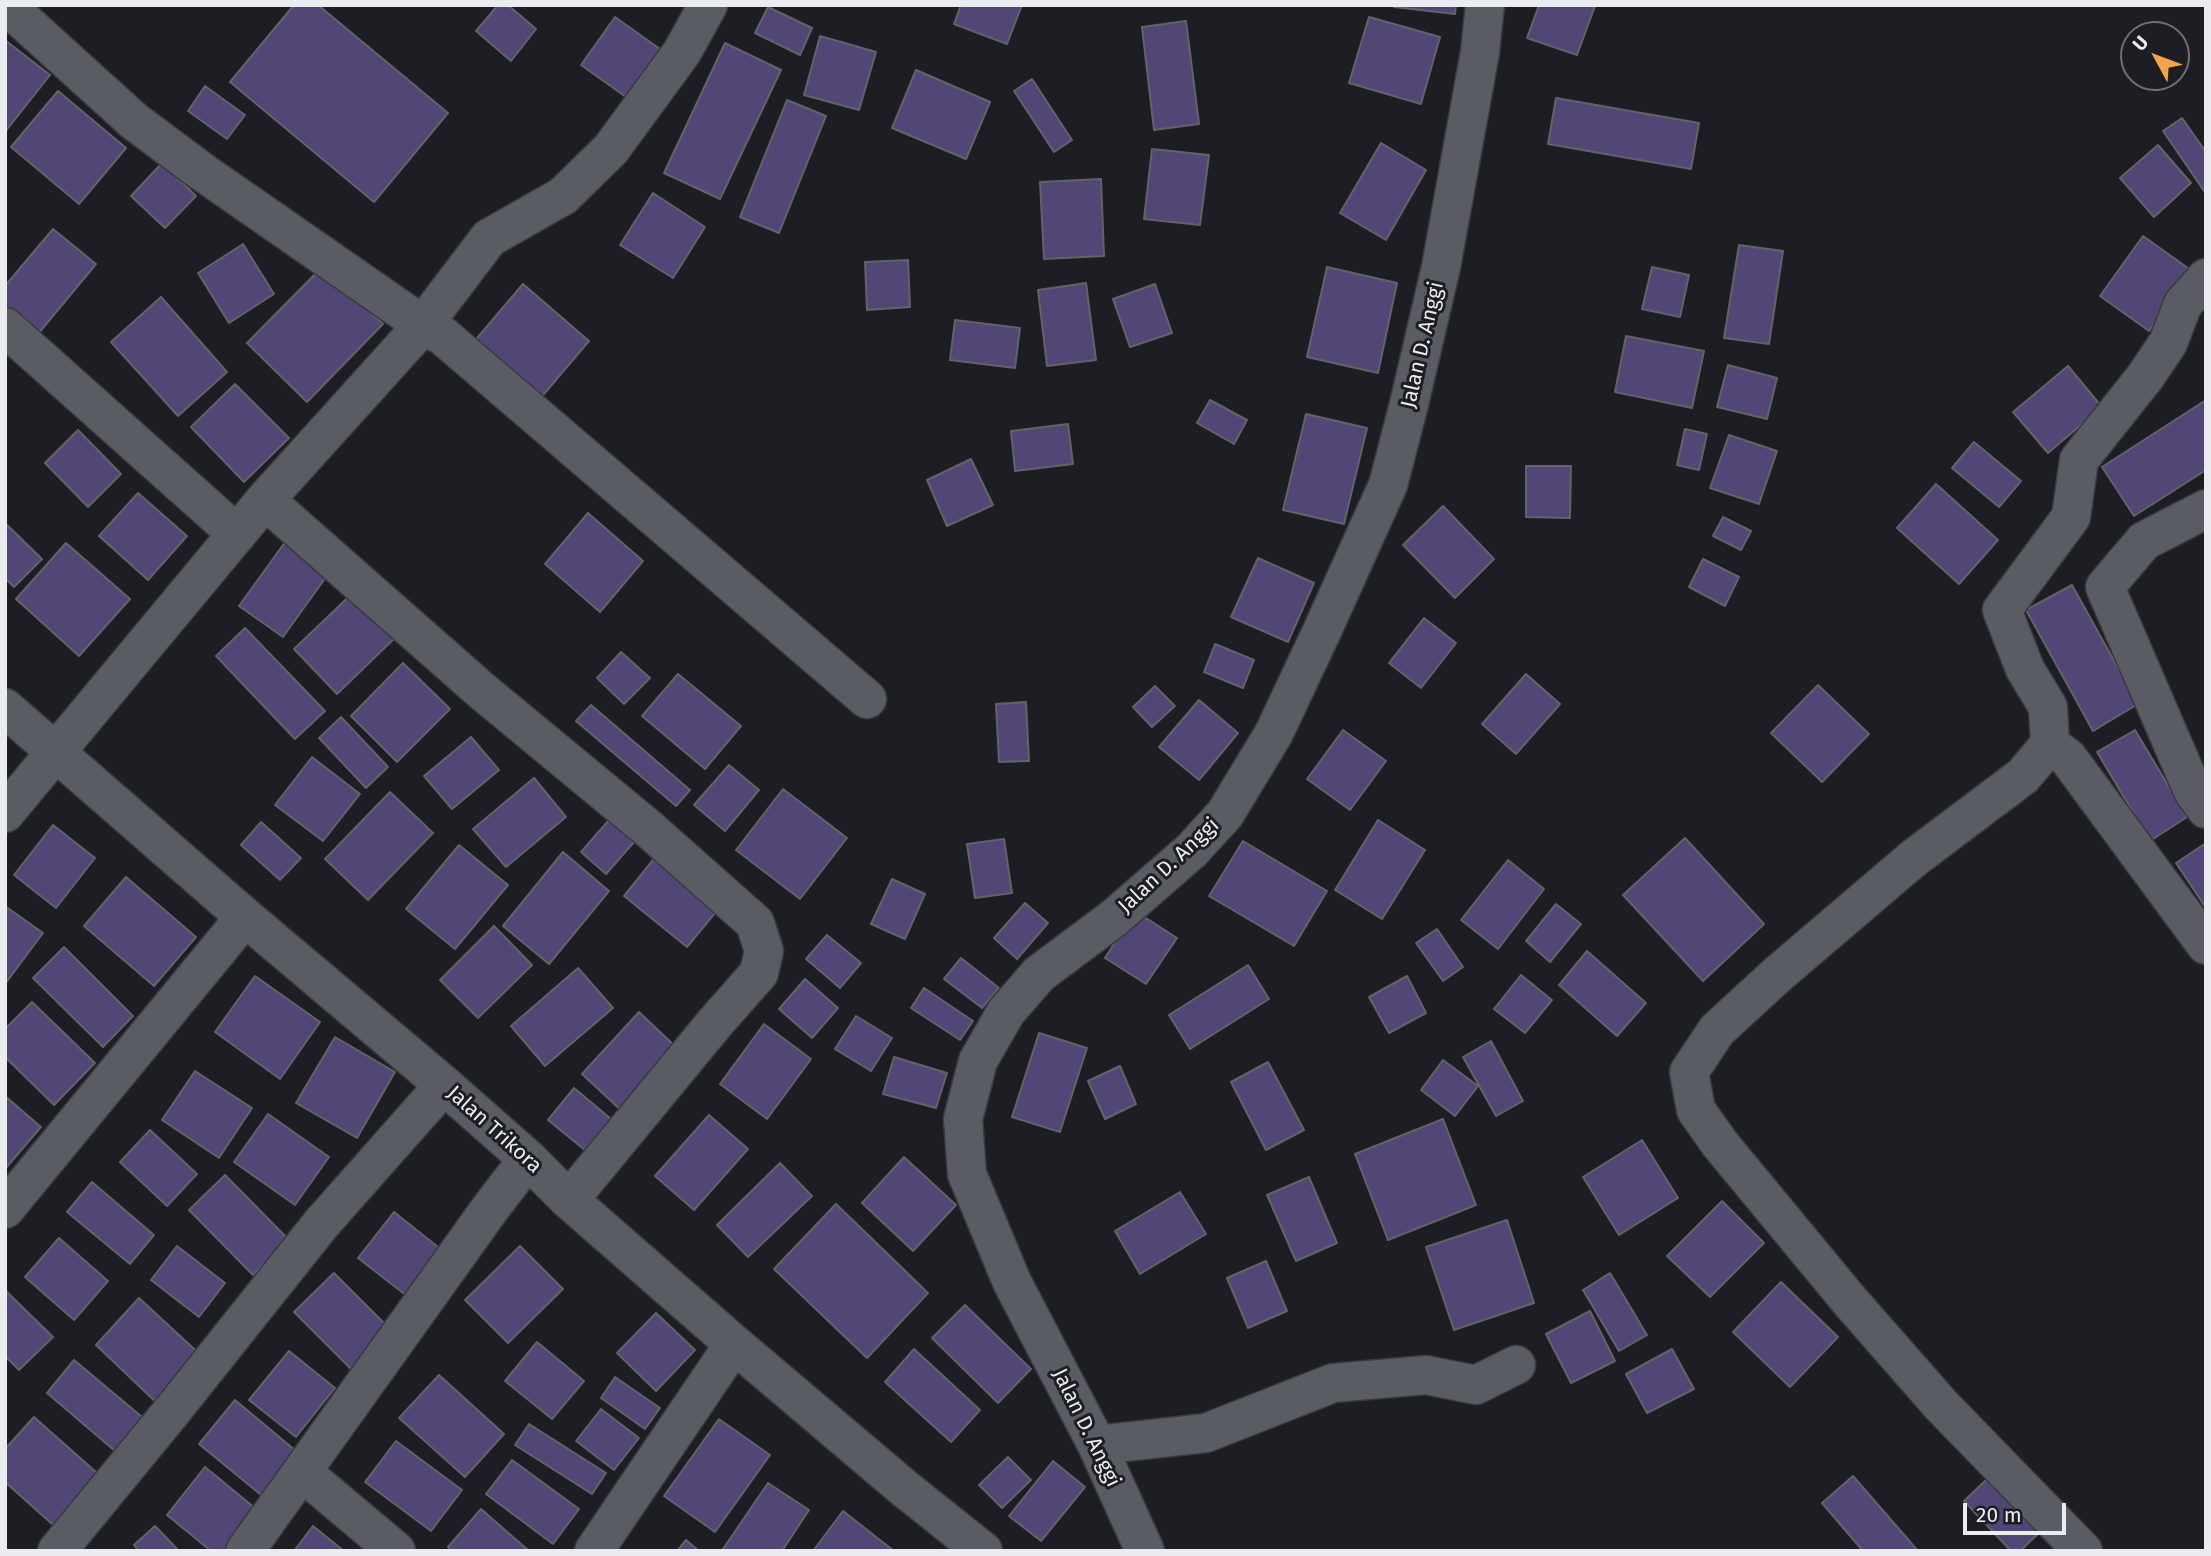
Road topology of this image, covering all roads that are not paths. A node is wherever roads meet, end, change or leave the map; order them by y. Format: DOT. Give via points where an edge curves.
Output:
graph roads {
  1 [pos="6,5"];
  2 [pos="708,5"];
  3 [pos="1485,5"];
  4 [pos="2206,278"];
  5 [pos="423,325"];
  6 [pos="5,327"];
  7 [pos="265,500"];
  8 [pos="2206,509"];
  9 [pos="237,534"];
  10 [pos="866,699"];
  11 [pos="5,708"];
  12 [pos="2050,744"];
  13 [pos="56,752"];
  14 [pos="2206,809"];
  15 [pos="5,813"];
  16 [pos="245,917"];
  17 [pos="2206,945"];
  18 [pos="444,1085"];
  19 [pos="528,1159"];
  20 [pos="569,1200"];
  21 [pos="5,1209"];
  22 [pos="734,1344"];
  23 [pos="1516,1365"];
  24 [pos="1097,1445"];
  25 [pos="302,1472"];
  26 [pos="57,1551"];
  27 [pos="245,1551"];
  28 [pos="396,1551"];
  29 [pos="594,1551"];
  30 [pos="983,1551"];
  31 [pos="1145,1551"];
  32 [pos="2083,1551"];
  1 -- 5 [label="street" via="134,121"];
  2 -- 5 [label="street" via="682,52 611,149 563,196 489,238"];
  3 -- 24 [label="street, Jalan D. Anggi" via="1441,267 1388,485 1279,722 1225,814 1191,851 1114,918 1039,974 1006,1012 978,1060 962,1119 967,1174 1012,1282"];
  4 -- 12 [label="street" via="2183,304 2168,343 2146,377 2079,460 2070,517 2002,610 2025,669 2048,707"];
  5 -- 7 [label="street"];
  5 -- 10 [label="street" via="443,336"];
  6 -- 9 [label="street"];
  7 -- 9 [label="street"];
  7 -- 20 [label="street" via="755,923 764,951 759,973"];
  8 -- 14 [label="street" via="2144,541 2105,587 2193,791"];
  9 -- 13 [label="street"];
  11 -- 13 [label="street, Jalan Trikora"];
  12 -- 17 [label="street" via="2068,758"];
  12 -- 32 [label="street" via="2022,776 1914,858 1778,974 1717,1030 1689,1072 1696,1110 1849,1300 1941,1405"];
  13 -- 15 [label="street"];
  13 -- 16 [label="street, Jalan Trikora"];
  16 -- 18 [label="street, Jalan Trikora"];
  16 -- 21 [label="street"];
  18 -- 19 [label="street, Jalan Trikora"];
  18 -- 26 [label="street" via="321,1224"];
  19 -- 20 [label="street, Jalan Trikora"];
  19 -- 25 [label="street"];
  20 -- 22 [label="street, Jalan Trikora"];
  22 -- 29 [label="street"];
  22 -- 30 [label="street, Jalan Trikora"];
  23 -- 24 [label="street" via="1476,1385 1426,1375 1332,1383 1206,1433"];
  24 -- 31 [label="street, Jalan D. Anggi"];
  25 -- 27 [label="street"];
  25 -- 28 [label="street"];
}
